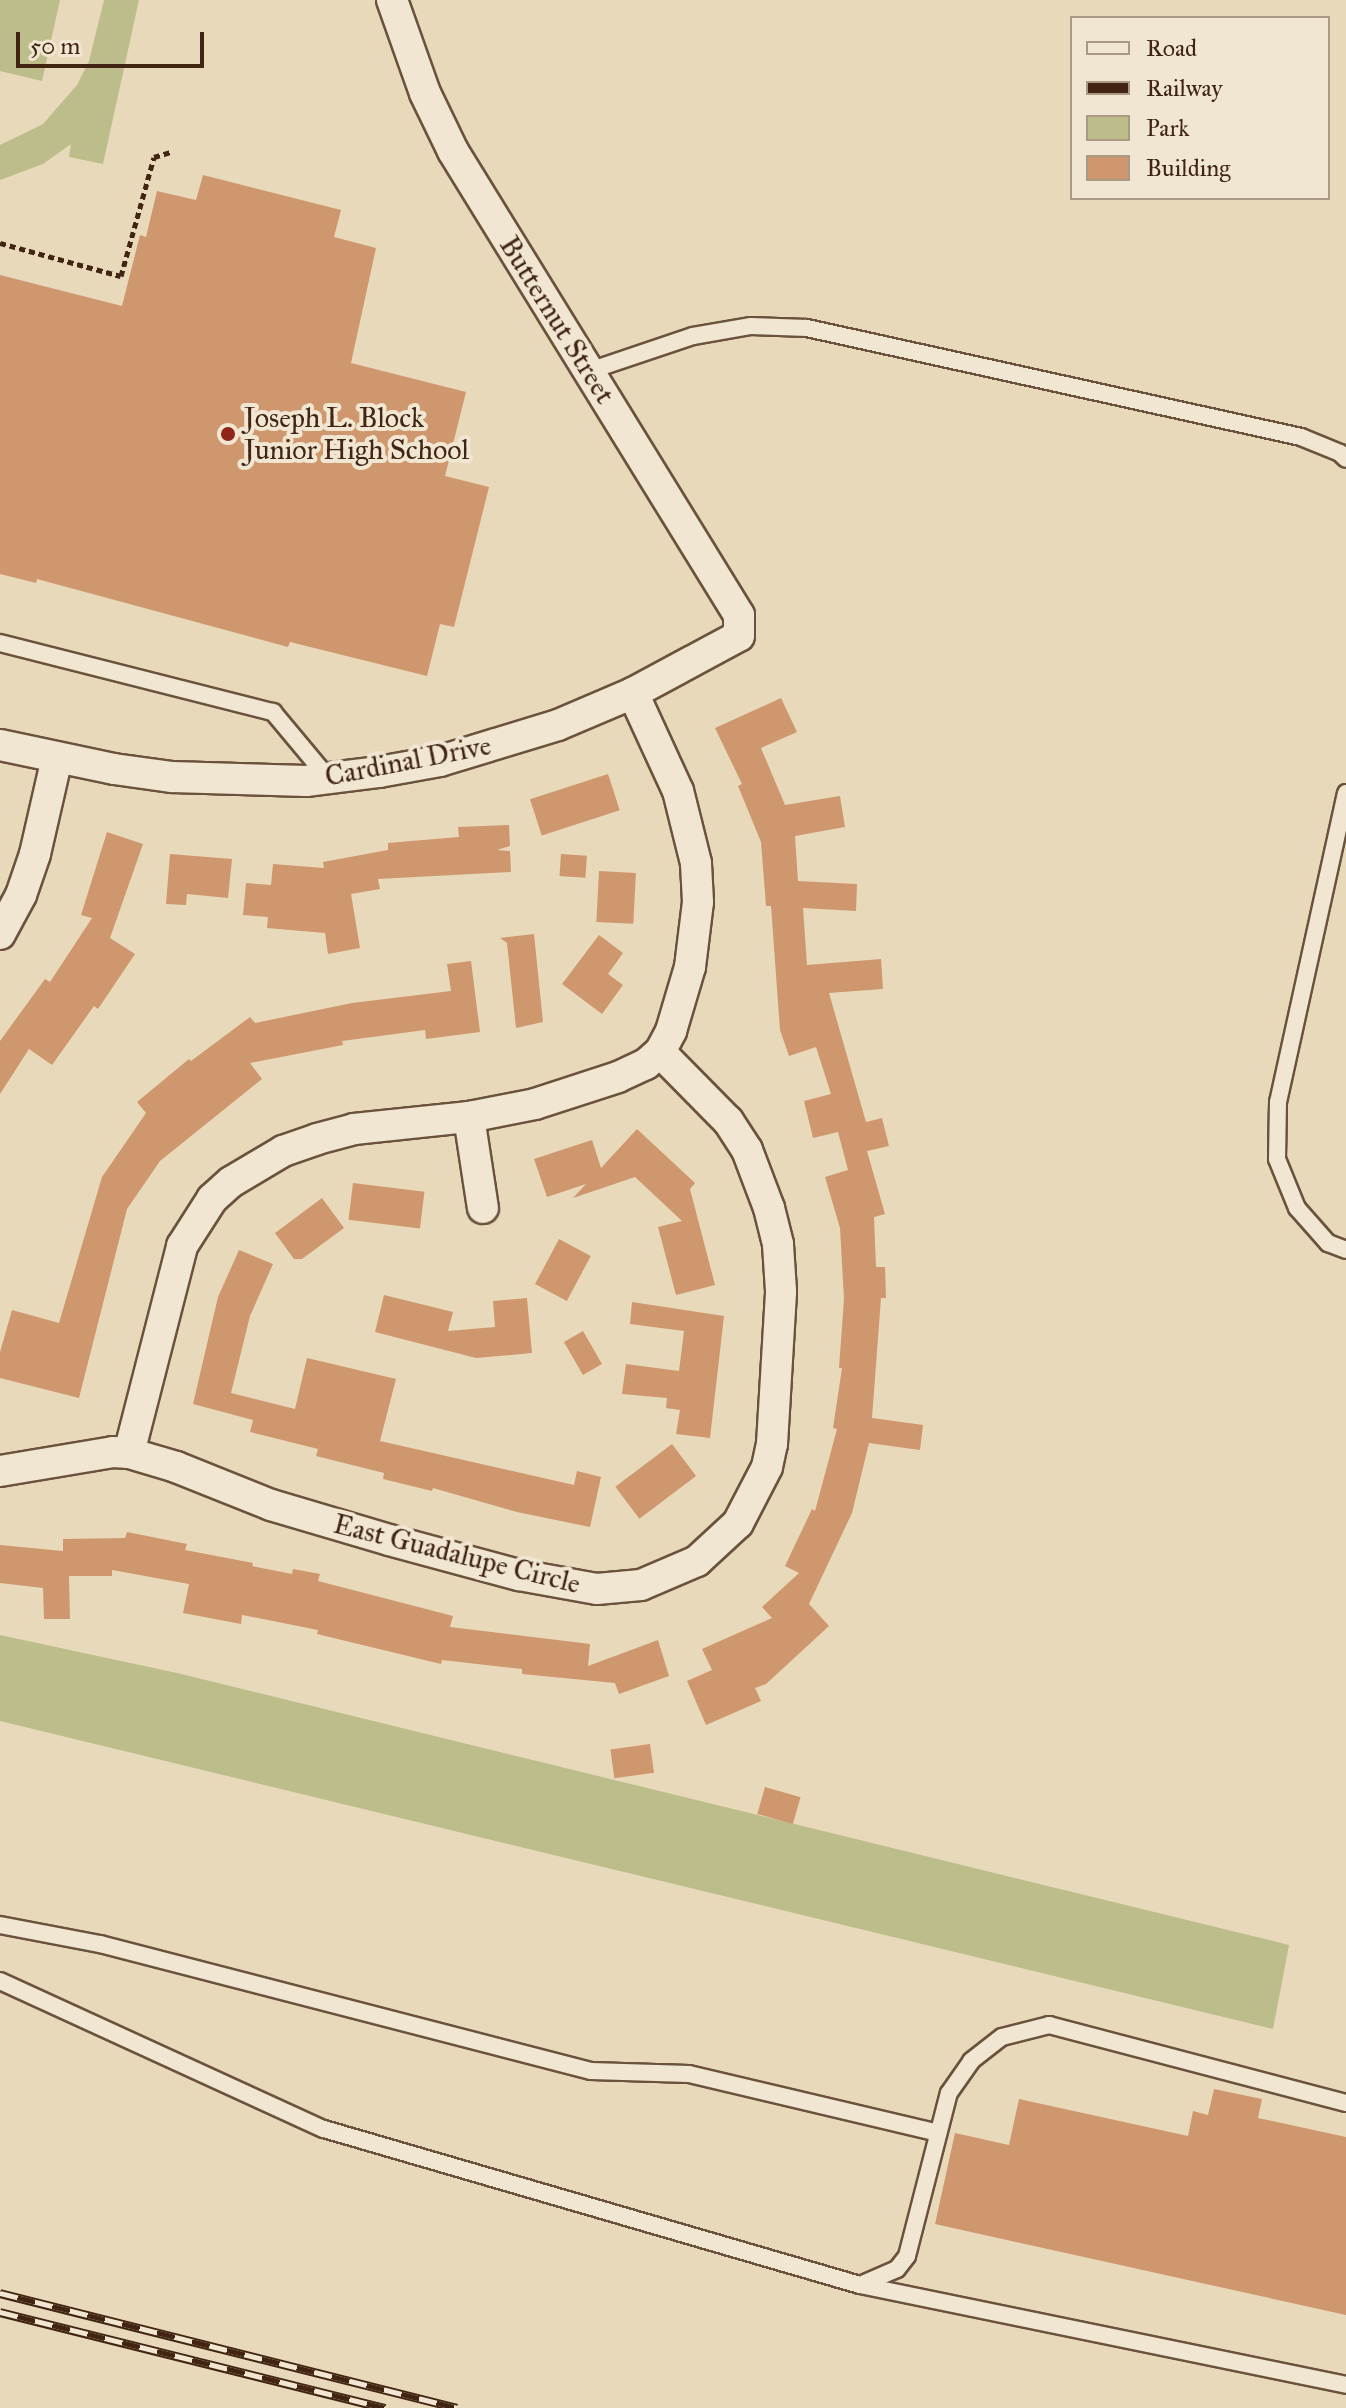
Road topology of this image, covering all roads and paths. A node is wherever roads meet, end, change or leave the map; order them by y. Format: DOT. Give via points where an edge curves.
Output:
graph roads {
  1 [pos="392,0"];
  2 [pos="170,152"];
  3 [pos="0,243"];
  4 [pos="589,371"];
  5 [pos="1346,459"];
  6 [pos="742,629"];
  7 [pos="0,643"];
  8 [pos="633,693"];
  9 [pos="0,745"];
  10 [pos="57,758"];
  11 [pos="328,778"];
  12 [pos="1346,793"];
  13 [pos="0,934"];
  14 [pos="660,1052"];
  15 [pos="469,1117"];
  16 [pos="483,1208"];
  17 [pos="1346,1250"];
  18 [pos="129,1453"];
  19 [pos="0,1471"];
  20 [pos="0,1925"];
  21 [pos="0,1981"];
  22 [pos="1346,2103"];
  23 [pos="938,2133"];
  24 [pos="860,2285"];
  25 [pos="1346,2385"];
  1 -- 4 [label="street, Butternut Street" via="425,93 453,151"];
  2 -- 3 [label="path" via="154,157 121,276"];
  4 -- 5 [label="lane" via="693,336 751,326 807,328 1301,437"];
  4 -- 6 [label="street, Butternut Street" via="739,615"];
  6 -- 8 [label="street, Cardinal Drive" via="733,642"];
  7 -- 11 [label="lane" via="273,712"];
  8 -- 11 [label="street, Cardinal Drive" via="558,725 440,761"];
  8 -- 14 [label="street" via="678,791 696,863 698,902 690,967"];
  9 -- 10 [label="street, Cardinal Drive"];
  10 -- 11 [label="street, Cardinal Drive" via="172,777"];
  10 -- 13 [label="street" via="35,854"];
  12 -- 17 [label="lane" via="1278,1102 1277,1159 1297,1208 1328,1243"];
  14 -- 15 [label="street" via="618,1077 535,1104"];
  14 -- 18 [label="street, East Guadalupe Circle" via="728,1121 747,1150 778,1244 775,1414 767,1467 738,1523 697,1561 641,1585 597,1589 561,1584 339,1525"];
  15 -- 16 [label="street"];
  15 -- 18 [label="street" via="354,1129 317,1139 283,1151 212,1199 182,1246"];
  18 -- 19 [label="street"];
  20 -- 23 [label="lane" via="100,1944 591,2071 689,2074"];
  21 -- 24 [label="lane" via="324,2129"];
  22 -- 23 [label="lane" via="1049,2025 1002,2037 971,2061 949,2093"];
  23 -- 24 [label="lane" via="907,2256 897,2269"];
  24 -- 25 [label="lane"];
}
